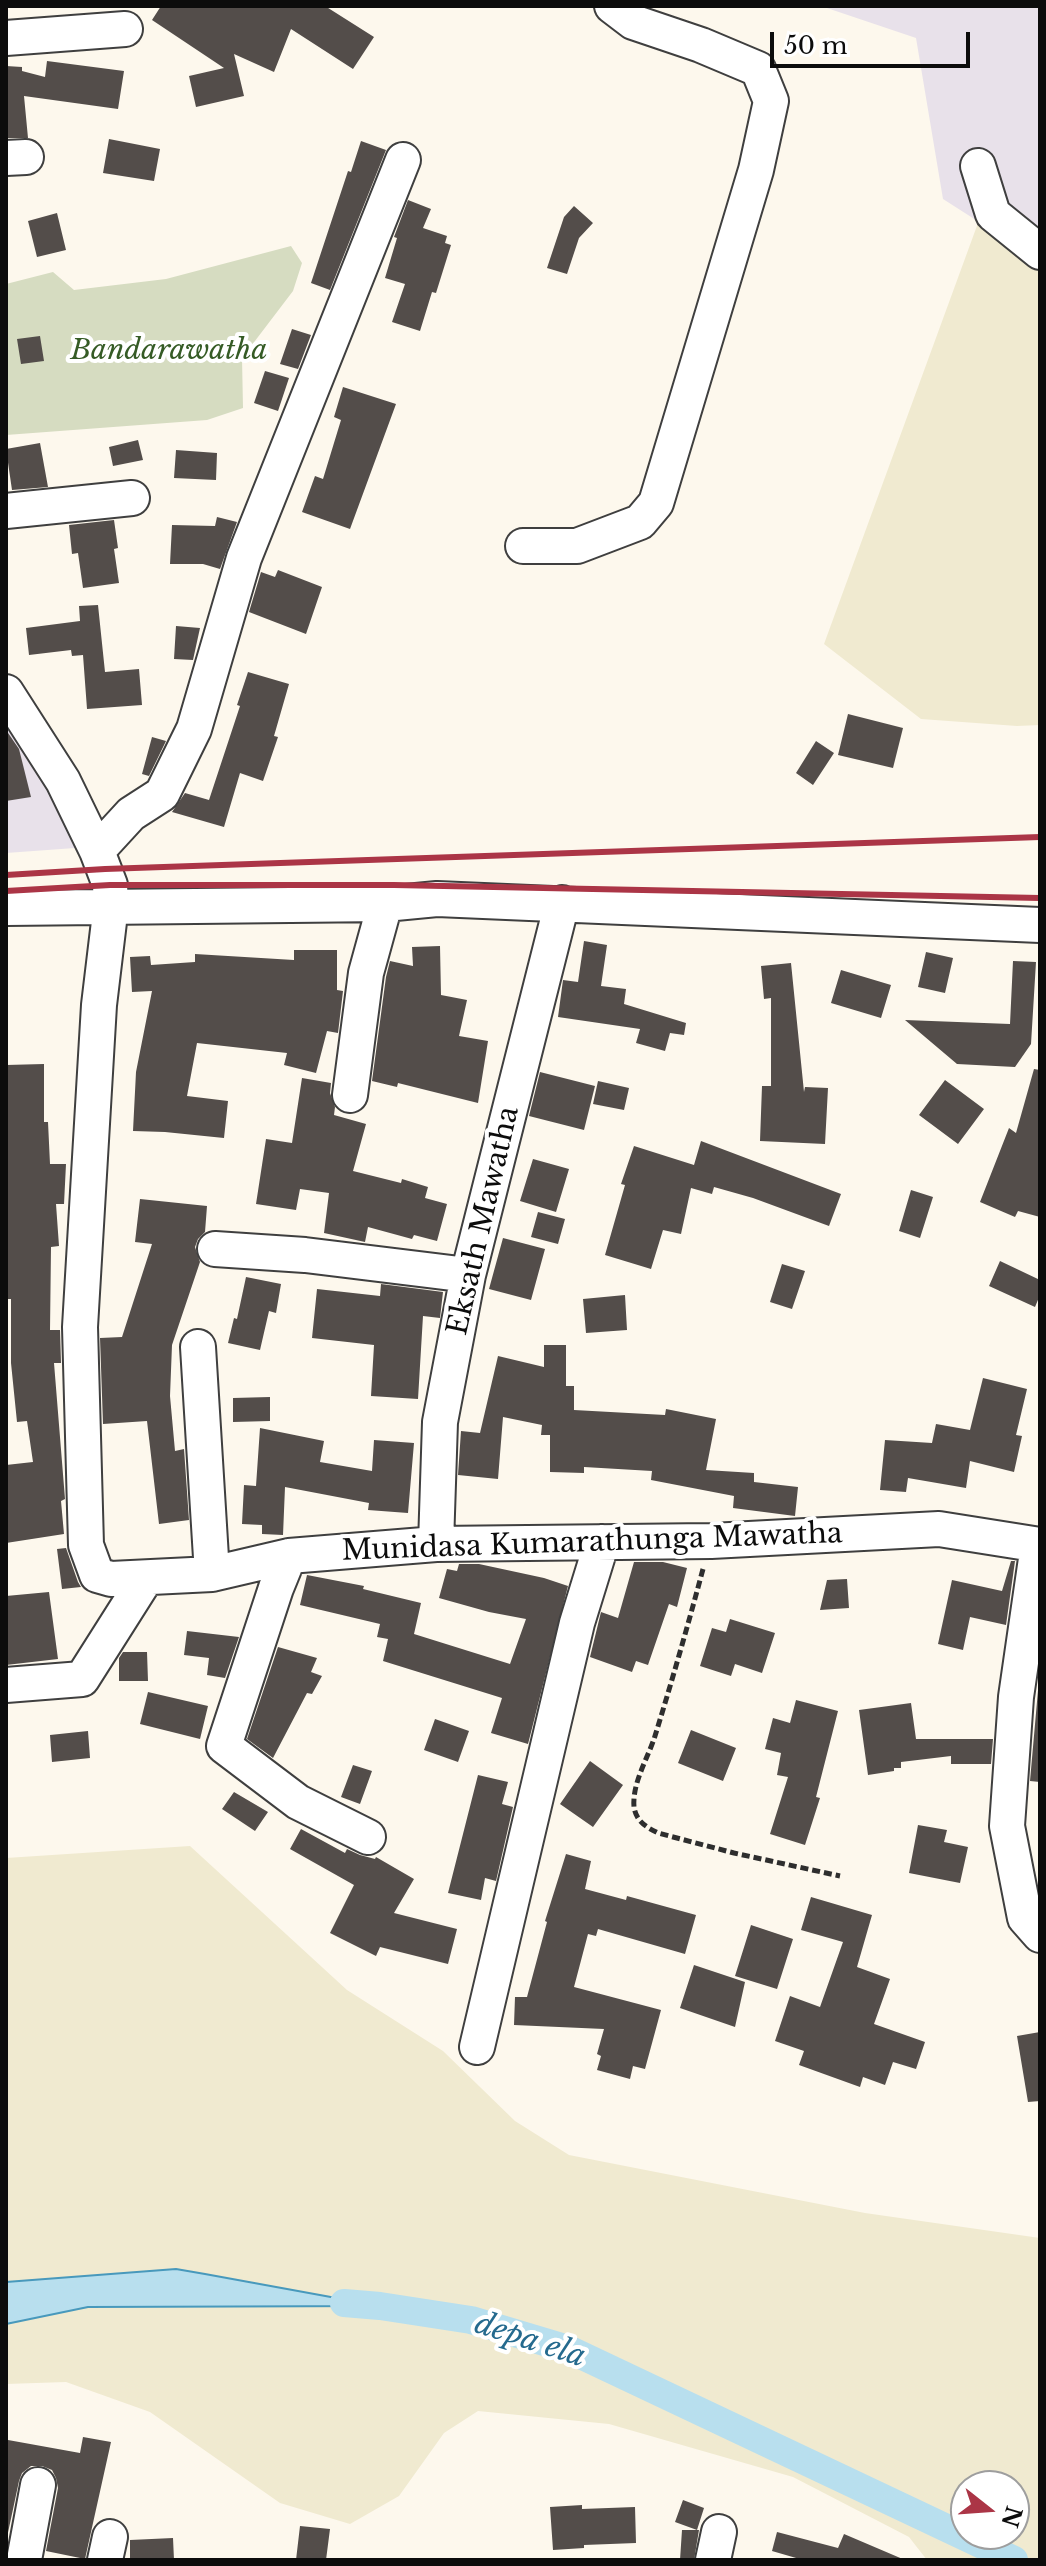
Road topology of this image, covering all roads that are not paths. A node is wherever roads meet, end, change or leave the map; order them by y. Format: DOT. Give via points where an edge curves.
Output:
graph roads {
  1 [pos="612,6"];
  2 [pos="125,29"];
  3 [pos="6,38"];
  4 [pos="403,160"];
  5 [pos="978,166"];
  6 [pos="1040,252"];
  7 [pos="132,498"];
  8 [pos="6,511"];
  9 [pos="523,546"];
  10 [pos="6,692"];
  11 [pos="97,851"];
  12 [pos="562,903"];
  13 [pos="385,904"];
  14 [pos="111,905"];
  15 [pos="6,908"];
  16 [pos="1040,925"];
  17 [pos="350,1095"];
  18 [pos="215,1249"];
  19 [pos="468,1275"];
  20 [pos="198,1347"];
  21 [pos="602,1542"];
  22 [pos="436,1544"];
  23 [pos="1039,1545"];
  24 [pos="289,1556"];
  25 [pos="212,1574"];
  26 [pos="146,1578"];
  27 [pos="6,1685"];
  28 [pos="368,1837"];
  29 [pos="1040,1935"];
  30 [pos="477,2047"];
  31 [pos="38,2485"];
  32 [pos="24,2560"];
  1 -- 9 [label="street" via="633,22 758,69 771,101 756,170 656,503 640,522 577,546"];
  2 -- 3 [label="street"];
  4 -- 11 [label="street" via="244,558 194,729 162,794 131,814"];
  5 -- 6 [label="street" via="993,214"];
  7 -- 8 [label="street"];
  10 -- 11 [label="street" via="63,781"];
  11 -- 14 [label="street" via="110,885"];
  12 -- 13 [label="street" via="437,899"];
  12 -- 16 [label="street"];
  12 -- 19 [label="street, Eksath Mawatha"];
  13 -- 14 [label="street"];
  13 -- 17 [label="street" via="366,973"];
  14 -- 15 [label="street"];
  14 -- 26 [label="street, Munidasa Kumarathunga Mawatha" via="99,1005 80,1327 86,1545 97,1575"];
  18 -- 19 [label="street"];
  19 -- 22 [label="street, Eksath Mawatha" via="440,1422"];
  20 -- 25 [label="street"];
  21 -- 22 [label="street, Munidasa Kumarathunga Mawatha"];
  21 -- 23 [label="street, Munidasa Kumarathunga Mawatha" via="939,1529"];
  21 -- 30 [label="street" via="577,1623"];
  22 -- 24 [label="street, Munidasa Kumarathunga Mawatha"];
  23 -- 29 [label="street" via="1016,1697 1007,1826 1025,1918"];
  24 -- 25 [label="street, Munidasa Kumarathunga Mawatha"];
  24 -- 28 [label="street" via="224,1746 298,1802"];
  25 -- 26 [label="street, Munidasa Kumarathunga Mawatha"];
  26 -- 27 [label="street" via="82,1679"];
  31 -- 32 [label="street"];
}
